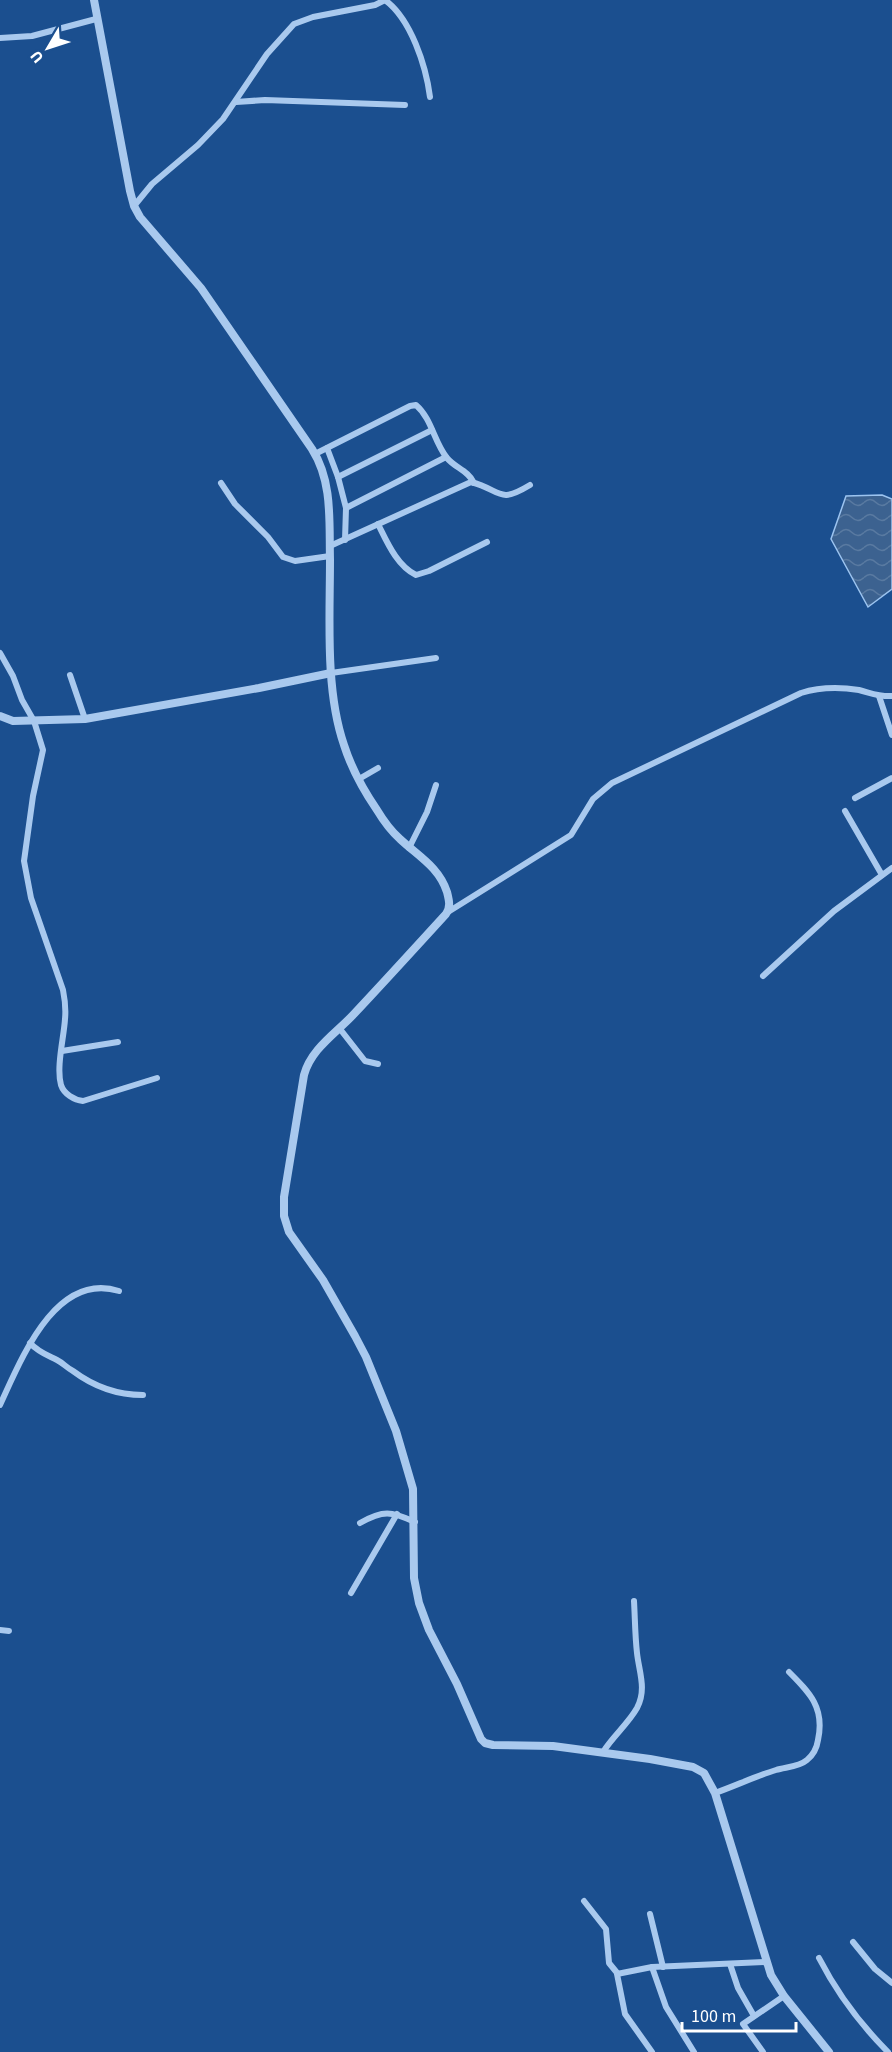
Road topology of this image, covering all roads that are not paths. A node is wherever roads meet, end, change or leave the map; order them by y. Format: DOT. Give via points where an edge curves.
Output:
graph roads {
  1 [pos="93,0"];
  2 [pos="385,0"];
  3 [pos="96,19"];
  4 [pos="0,38"];
  5 [pos="430,97"];
  6 [pos="236,102"];
  7 [pos="405,105"];
  8 [pos="134,206"];
  9 [pos="432,430"];
  10 [pos="327,448"];
  11 [pos="315,454"];
  12 [pos="446,457"];
  13 [pos="338,477"];
  14 [pos="221,483"];
  15 [pos="474,483"];
  16 [pos="530,485"];
  17 [pos="346,508"];
  18 [pos="378,524"];
  19 [pos="345,540"];
  20 [pos="487,542"];
  21 [pos="330,551"];
  22 [pos="0,653"];
  23 [pos="436,658"];
  24 [pos="331,673"];
  25 [pos="70,675"];
  26 [pos="879,696"];
  27 [pos="892,696"];
  28 [pos="0,716"];
  29 [pos="85,719"];
  30 [pos="34,721"];
  31 [pos="892,735"];
  32 [pos="378,768"];
  33 [pos="892,777"];
  34 [pos="359,778"];
  35 [pos="436,785"];
  36 [pos="855,798"];
  37 [pos="845,811"];
  38 [pos="409,848"];
  39 [pos="892,868"];
  40 [pos="882,876"];
  41 [pos="448,912"];
  42 [pos="763,976"];
  43 [pos="340,1029"];
  44 [pos="118,1042"];
  45 [pos="62,1051"];
  46 [pos="378,1064"];
  47 [pos="157,1078"];
  48 [pos="119,1291"];
  49 [pos="30,1343"];
  50 [pos="143,1395"];
  51 [pos="0,1405"];
  52 [pos="397,1514"];
  53 [pos="415,1522"];
  54 [pos="360,1523"];
  55 [pos="351,1593"];
  56 [pos="634,1601"];
  57 [pos="0,1630"];
  58 [pos="9,1631"];
  59 [pos="789,1672"];
  60 [pos="603,1752"];
  61 [pos="715,1793"];
  62 [pos="584,1901"];
  63 [pos="650,1914"];
  64 [pos="853,1942"];
  65 [pos="819,1958"];
  66 [pos="766,1962"];
  67 [pos="730,1964"];
  68 [pos="652,1967"];
  69 [pos="663,1967"];
  70 [pos="618,1974"];
  71 [pos="892,1983"];
  72 [pos="784,1996"];
  73 [pos="754,2016"];
  74 [pos="652,2052"];
  75 [pos="694,2052"];
  76 [pos="763,2052"];
  77 [pos="828,2052"];
  78 [pos="890,2052"];
  1 -- 3 [label="street"];
  2 -- 5 [label="street" via="405,22 423,65"];
  2 -- 6 [label="street" via="294,24 267,54"];
  3 -- 4 [label="street" via="32,36"];
  3 -- 8 [label="street"];
  6 -- 7 [label="street"];
  6 -- 8 [label="street"];
  8 -- 11 [label="street" via="146,226 201,288"];
  9 -- 10 [label="street" via="420,408 413,404"];
  9 -- 12 [label="street"];
  9 -- 13 [label="street"];
  10 -- 11 [label="street"];
  10 -- 13 [label="street"];
  11 -- 21 [label="street" via="327,484"];
  12 -- 15 [label="street"];
  12 -- 17 [label="street"];
  13 -- 17 [label="street"];
  14 -- 21 [label="street" via="283,557 295,561"];
  15 -- 16 [label="street" via="505,496"];
  15 -- 18 [label="street" via="464,484"];
  17 -- 19 [label="street"];
  18 -- 19 [label="street"];
  18 -- 20 [label="street" via="399,560 416,575"];
  19 -- 21 [label="street"];
  21 -- 24 [label="street"];
  22 -- 30 [label="street"];
  23 -- 24 [label="street"];
  24 -- 29 [label="street"];
  24 -- 34 [label="street" via="338,728"];
  25 -- 29 [label="street"];
  26 -- 27 [label="street"];
  26 -- 31 [label="street"];
  26 -- 41 [label="street" via="841,688 801,693 612,783 589,805 571,835"];
  28 -- 30 [label="street" via="13,721"];
  29 -- 30 [label="street"];
  30 -- 45 [label="street" via="43,750 24,861 30,898 63,990"];
  32 -- 34 [label="street"];
  33 -- 36 [label="street"];
  34 -- 38 [label="street" via="377,810"];
  35 -- 38 [label="street"];
  37 -- 40 [label="street"];
  38 -- 41 [label="street" via="438,874 449,900"];
  39 -- 40 [label="street"];
  40 -- 42 [label="street" via="834,911"];
  41 -- 43 [label="street"];
  43 -- 46 [label="street" via="364,1061"];
  43 -- 53 [label="street" via="315,1052 306,1070 284,1216 289,1232 323,1280 369,1365 407,1466"];
  44 -- 45 [label="street"];
  45 -- 47 [label="street" via="61,1085 77,1101"];
  48 -- 49 [label="street" via="98,1287 79,1294 48,1317"];
  49 -- 50 [label="street" via="95,1384 123,1394"];
  49 -- 51 [label="street"];
  52 -- 53 [label="street"];
  52 -- 54 [label="street" via="381,1513"];
  52 -- 55 [label="street"];
  53 -- 60 [label="street" via="414,1578 419,1603 483,1741 493,1745 542,1745"];
  56 -- 60 [label="street" via="642,1696 630,1719"];
  57 -- 58 [label="street"];
  59 -- 61 [label="street" via="806,1689 819,1712 820,1732 813,1754 800,1764"];
  60 -- 61 [label="street" via="693,1767 704,1773"];
  61 -- 66 [label="street"];
  62 -- 70 [label="street" via="606,1929 609,1963"];
  63 -- 69 [label="street"];
  64 -- 71 [label="street"];
  65 -- 78 [label="street" via="840,1995"];
  66 -- 67 [label="street"];
  66 -- 72 [label="street"];
  67 -- 69 [label="street"];
  67 -- 73 [label="street"];
  68 -- 69 [label="street"];
  68 -- 70 [label="street"];
  68 -- 75 [label="street" via="666,2007"];
  70 -- 74 [label="street" via="625,2014"];
  72 -- 73 [label="street"];
  72 -- 77 [label="street"];
  73 -- 76 [label="street" via="743,2025"];
}
